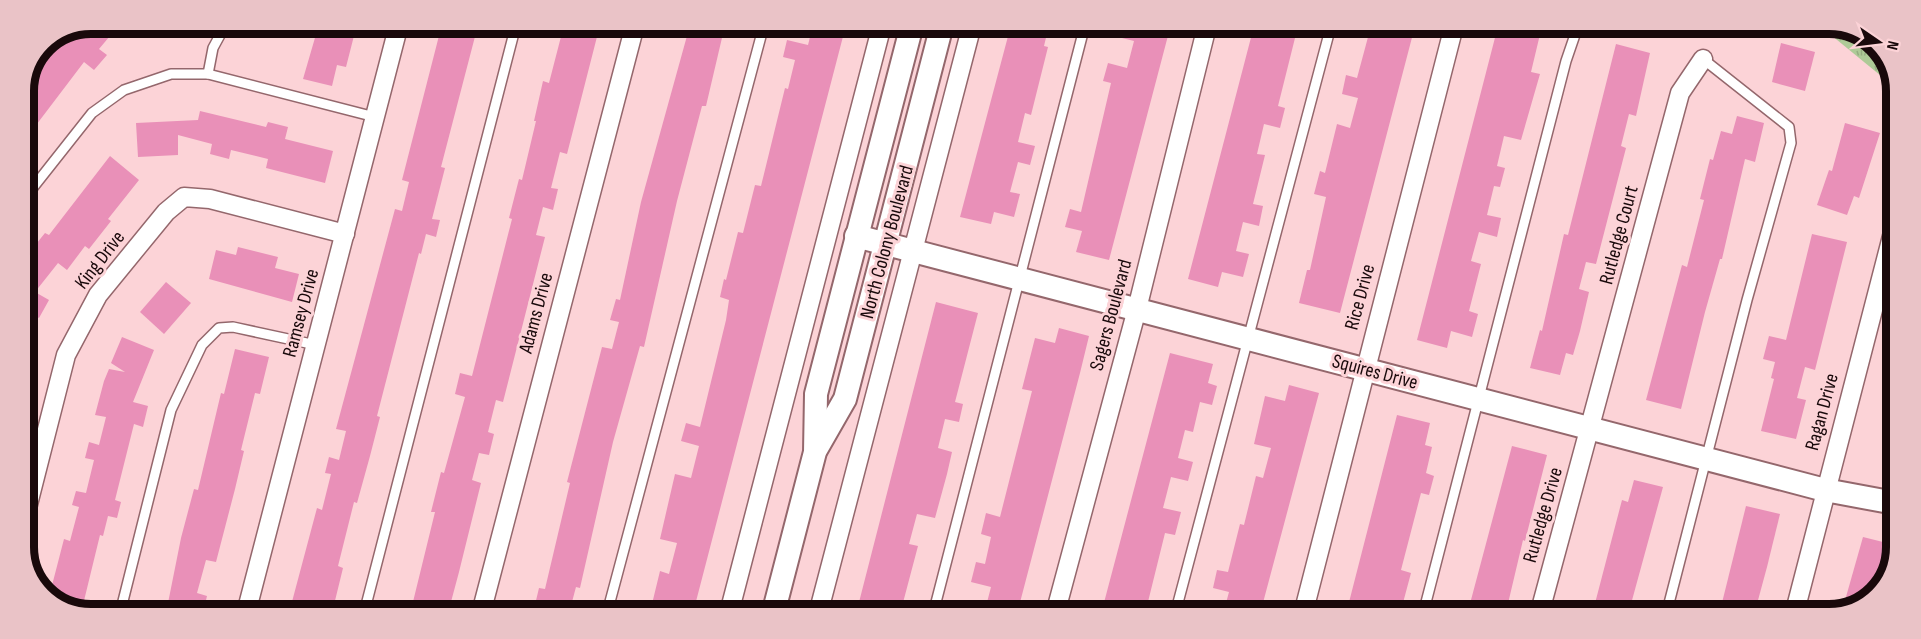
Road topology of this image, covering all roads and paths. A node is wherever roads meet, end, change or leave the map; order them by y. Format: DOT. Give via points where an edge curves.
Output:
graph roads {
  1 [pos="221,34"];
  2 [pos="396,34"];
  3 [pos="514,34"];
  4 [pos="633,34"];
  5 [pos="762,34"];
  6 [pos="880,34"];
  7 [pos="910,34"];
  8 [pos="940,34"];
  9 [pos="970,34"];
  10 [pos="1083,34"];
  11 [pos="1205,34"];
  12 [pos="1329,34"];
  13 [pos="1452,34"];
  14 [pos="1575,34"];
  15 [pos="1703,59"];
  16 [pos="208,74"];
  17 [pos="375,117"];
  18 [pos="34,186"];
  19 [pos="829,229"];
  20 [pos="345,234"];
  21 [pos="856,236"];
  22 [pos="887,244"];
  23 [pos="913,252"];
  24 [pos="1886,259"];
  25 [pos="1020,278"];
  26 [pos="1137,309"];
  27 [pos="1249,339"];
  28 [pos="316,345"];
  29 [pos="1364,369"];
  30 [pos="1477,399"];
  31 [pos="1591,428"];
  32 [pos="815,452"];
  33 [pos="1708,458"];
  34 [pos="35,477"];
  35 [pos="1825,490"];
  36 [pos="1886,501"];
  37 [pos="122,604"];
  38 [pos="248,604"];
  39 [pos="366,604"];
  40 [pos="483,604"];
  41 [pos="609,604"];
  42 [pos="732,604"];
  43 [pos="776,604"];
  44 [pos="821,604"];
  45 [pos="936,604"];
  46 [pos="1058,604"];
  47 [pos="1178,604"];
  48 [pos="1305,604"];
  49 [pos="1426,604"];
  50 [pos="1542,604"];
  51 [pos="1669,604"];
  52 [pos="1797,604"];
  1 -- 16 [label="lane" via="213,48"];
  2 -- 17 [label="street, Ramsey Drive"];
  3 -- 39 [label="lane"];
  4 -- 40 [label="street, Adams Drive"];
  5 -- 41 [label="lane"];
  6 -- 19 [label="street"];
  7 -- 21 [label="street, North Colony Boulevard"];
  8 -- 22 [label="street, North Colony Boulevard"];
  9 -- 23 [label="street"];
  10 -- 25 [label="lane"];
  11 -- 26 [label="street, Sagers Boulevard"];
  12 -- 27 [label="lane"];
  13 -- 29 [label="street, Rice Drive"];
  14 -- 30 [label="lane"];
  15 -- 31 [label="street, Rutledge Court" via="1680,93"];
  15 -- 33 [label="lane" via="1789,127 1791,143"];
  16 -- 17 [label="lane"];
  16 -- 18 [label="lane" via="171,74 124,90 92,113"];
  17 -- 20 [label="street, Ramsey Drive"];
  19 -- 21 [label="street"];
  19 -- 42 [label="street"];
  20 -- 28 [label="street, Ramsey Drive"];
  20 -- 34 [label="street, King Drive" via="210,199 184,198 166,212 98,295 66,355"];
  21 -- 22 [label="street, Squires Drive"];
  21 -- 32 [label="street, North Colony Boulevard" via="816,394"];
  22 -- 23 [label="street, Squires Drive"];
  22 -- 32 [label="street, North Colony Boulevard" via="845,399"];
  23 -- 25 [label="street, Squires Drive"];
  23 -- 44 [label="street"];
  24 -- 35 [label="street, Ragan Drive"];
  25 -- 26 [label="street, Squires Drive"];
  25 -- 45 [label="lane"];
  26 -- 27 [label="street, Squires Drive"];
  26 -- 46 [label="street, Sagers Boulevard"];
  27 -- 29 [label="street, Squires Drive"];
  27 -- 47 [label="lane"];
  28 -- 37 [label="lane" via="233,327 219,328 202,345 171,411"];
  28 -- 38 [label="street, Ramsey Drive"];
  29 -- 30 [label="street, Squires Drive"];
  29 -- 48 [label="street, Rice Drive"];
  30 -- 31 [label="street, Squires Drive"];
  30 -- 49 [label="lane"];
  31 -- 33 [label="street, Squires Drive"];
  31 -- 50 [label="street, Rutledge Drive"];
  32 -- 43 [label="street, North Colony Boulevard"];
  33 -- 35 [label="street, Squires Drive"];
  33 -- 51 [label="lane"];
  35 -- 36 [label="street, Squires Drive"];
  35 -- 52 [label="street, Ragan Drive"];
}
